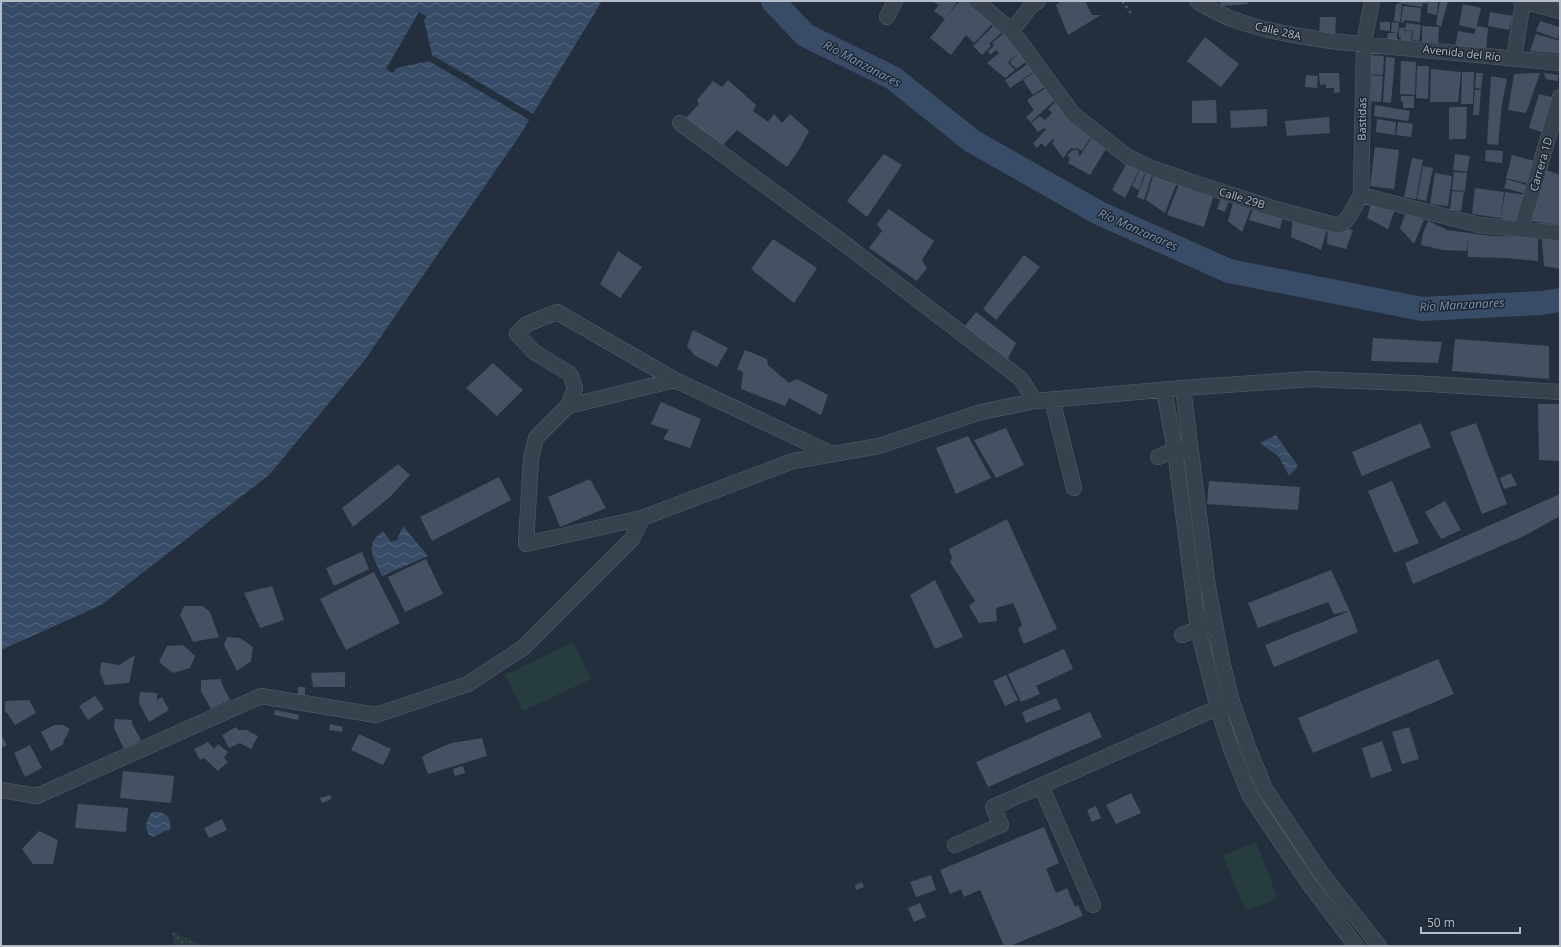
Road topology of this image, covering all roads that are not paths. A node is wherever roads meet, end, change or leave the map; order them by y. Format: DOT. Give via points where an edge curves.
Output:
graph roads {
  1 [pos="895,1"];
  2 [pos="976,1"];
  3 [pos="1038,1"];
  4 [pos="1197,1"];
  5 [pos="1372,1"];
  6 [pos="1522,1"];
  7 [pos="1560,11"];
  8 [pos="887,17"];
  9 [pos="1012,31"];
  10 [pos="1364,43"];
  11 [pos="1514,58"];
  12 [pos="1560,63"];
  13 [pos="1560,97"];
  14 [pos="680,123"];
  15 [pos="1361,195"];
  16 [pos="1521,230"];
  17 [pos="1560,233"];
  18 [pos="674,380"];
  19 [pos="1183,388"];
  20 [pos="1164,390"];
  21 [pos="1560,392"];
  22 [pos="1052,399"];
  23 [pos="1035,401"];
  24 [pos="568,406"];
  25 [pos="1183,449"];
  26 [pos="832,454"];
  27 [pos="1158,457"];
  28 [pos="1074,488"];
  29 [pos="642,518"];
  30 [pos="1215,624"];
  31 [pos="1198,629"];
  32 [pos="1182,635"];
  33 [pos="1232,702"];
  34 [pos="1218,708"];
  35 [pos="1248,747"];
  36 [pos="1232,752"];
  37 [pos="1041,786"];
  38 [pos="1,790"];
  39 [pos="955,845"];
  40 [pos="1093,905"];
  41 [pos="1356,946"];
  42 [pos="1379,946"];
  1 -- 8 [label="street"];
  2 -- 9 [label="street, Calle 29B"];
  3 -- 9 [label="street" via="1031,6"];
  4 -- 10 [label="street, Calle 28A" via="1229,18 1262,28 1308,38"];
  5 -- 10 [label="street, Bastidas"];
  6 -- 7 [label="street"];
  6 -- 11 [label="street"];
  9 -- 15 [label="street, Calle 29B" via="1073,114 1128,157 1149,167 1244,199 1335,225 1342,224 1348,218"];
  10 -- 11 [label="street, Avenida del Río"];
  10 -- 15 [label="street, Bastidas"];
  11 -- 12 [label="street, Avenida del Río"];
  13 -- 16 [label="street, Carrera 1D"];
  14 -- 23 [label="street" via="845,244 1021,380"];
  15 -- 16 [label="street" via="1480,225"];
  16 -- 17 [label="street"];
  18 -- 24 [label="street"];
  18 -- 24 [label="street" via="557,312 527,324 517,334 534,352 570,374 575,388"];
  18 -- 26 [label="street"];
  19 -- 20 [label="street"];
  19 -- 21 [label="street" via="1311,380"];
  19 -- 25 [label="street"];
  20 -- 22 [label="street"];
  20 -- 25 [label="street"];
  22 -- 23 [label="street"];
  22 -- 28 [label="street"];
  23 -- 26 [label="street" via="981,412 879,446"];
  24 -- 29 [label="street" via="536,438 531,458 526,544"];
  25 -- 27 [label="street"];
  25 -- 30 [label="street"];
  25 -- 31 [label="street"];
  26 -- 29 [label="street" via="793,461"];
  29 -- 38 [label="street" via="632,539 524,647 468,684 376,715 261,696 37,796"];
  30 -- 31 [label="street"];
  30 -- 33 [label="street"];
  31 -- 32 [label="street"];
  31 -- 34 [label="street"];
  33 -- 34 [label="street"];
  33 -- 35 [label="street"];
  34 -- 36 [label="street"];
  34 -- 37 [label="street"];
  35 -- 36 [label="street"];
  35 -- 42 [label="street" via="1265,789 1321,873"];
  36 -- 41 [label="street" via="1250,796 1310,885"];
  37 -- 39 [label="street" via="993,807 1001,825"];
  37 -- 40 [label="street"];
}
